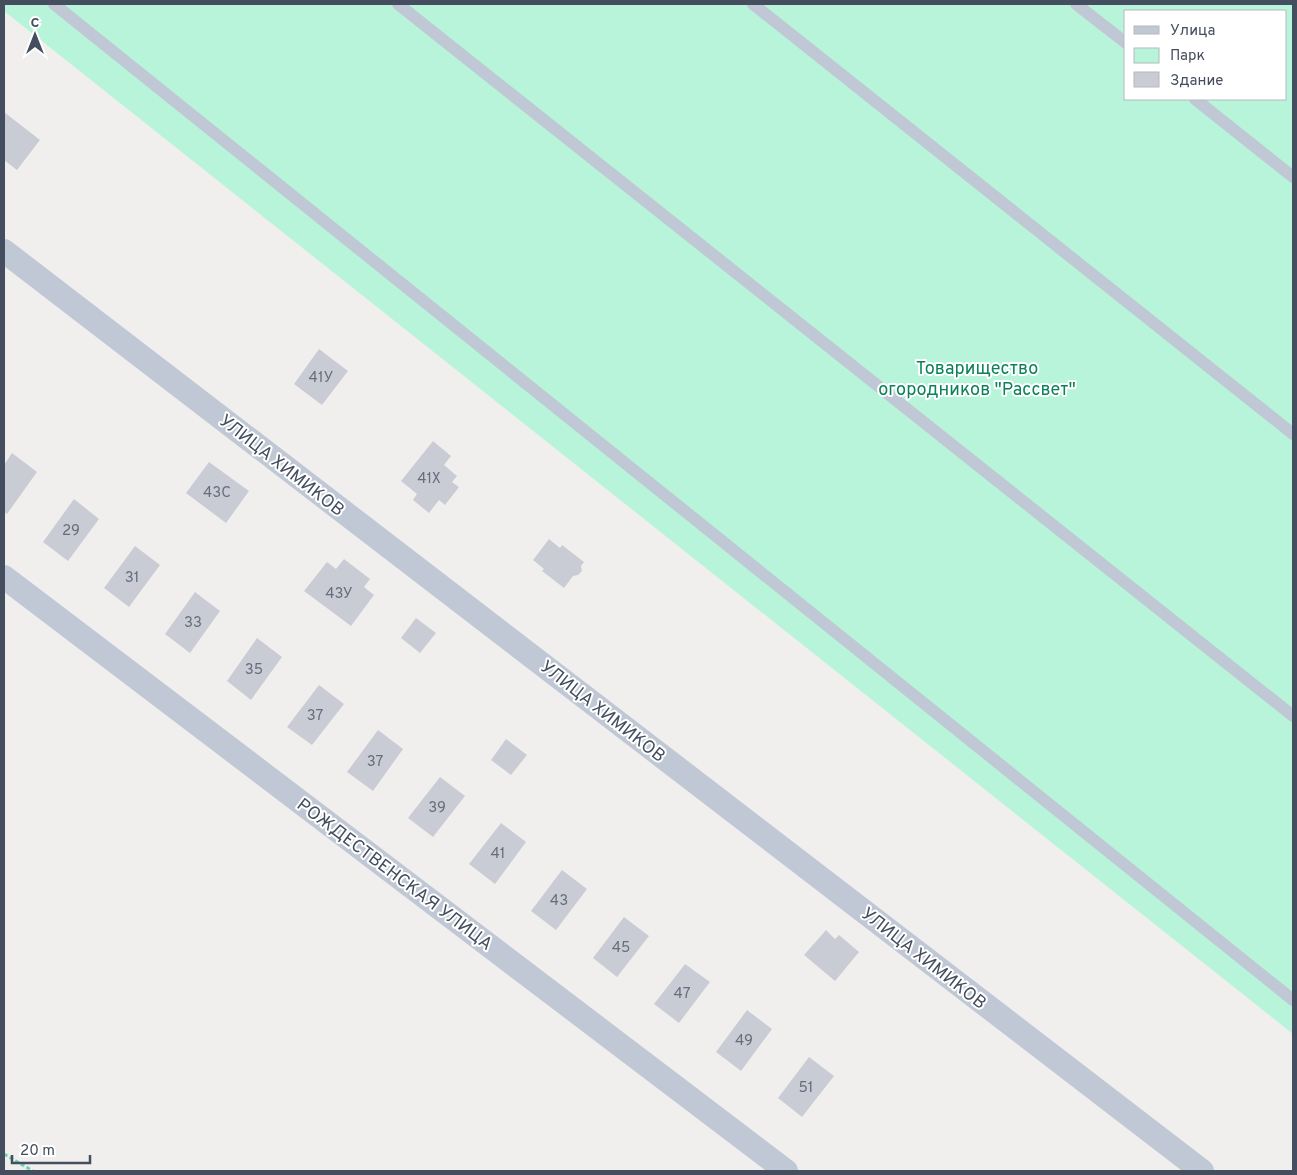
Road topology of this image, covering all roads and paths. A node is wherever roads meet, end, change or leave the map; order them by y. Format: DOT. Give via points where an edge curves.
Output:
graph roads {
  1 [pos="54,4"];
  2 [pos="398,4"];
  3 [pos="753,4"];
  4 [pos="1076,4"];
  5 [pos="1124,41"];
  6 [pos="1196,100"];
  7 [pos="1293,177"];
  8 [pos="4,251"];
  9 [pos="1293,434"];
  10 [pos="4,577"];
  11 [pos="1293,716"];
  12 [pos="1293,1000"];
  13 [pos="4,1154"];
  14 [pos="33,1171"];
  15 [pos="786,1171"];
  16 [pos="1202,1171"];
  1 -- 12 [label="lane"];
  2 -- 11 [label="lane"];
  3 -- 9 [label="lane"];
  4 -- 5 [label="lane"];
  6 -- 7 [label="lane"];
  8 -- 16 [label="street, УЛИЦА ХИМИКОВ"];
  10 -- 15 [label="street, РОЖДЕСТВЕНСКАЯ УЛИЦА"];
  13 -- 14 [label="path"];
}
